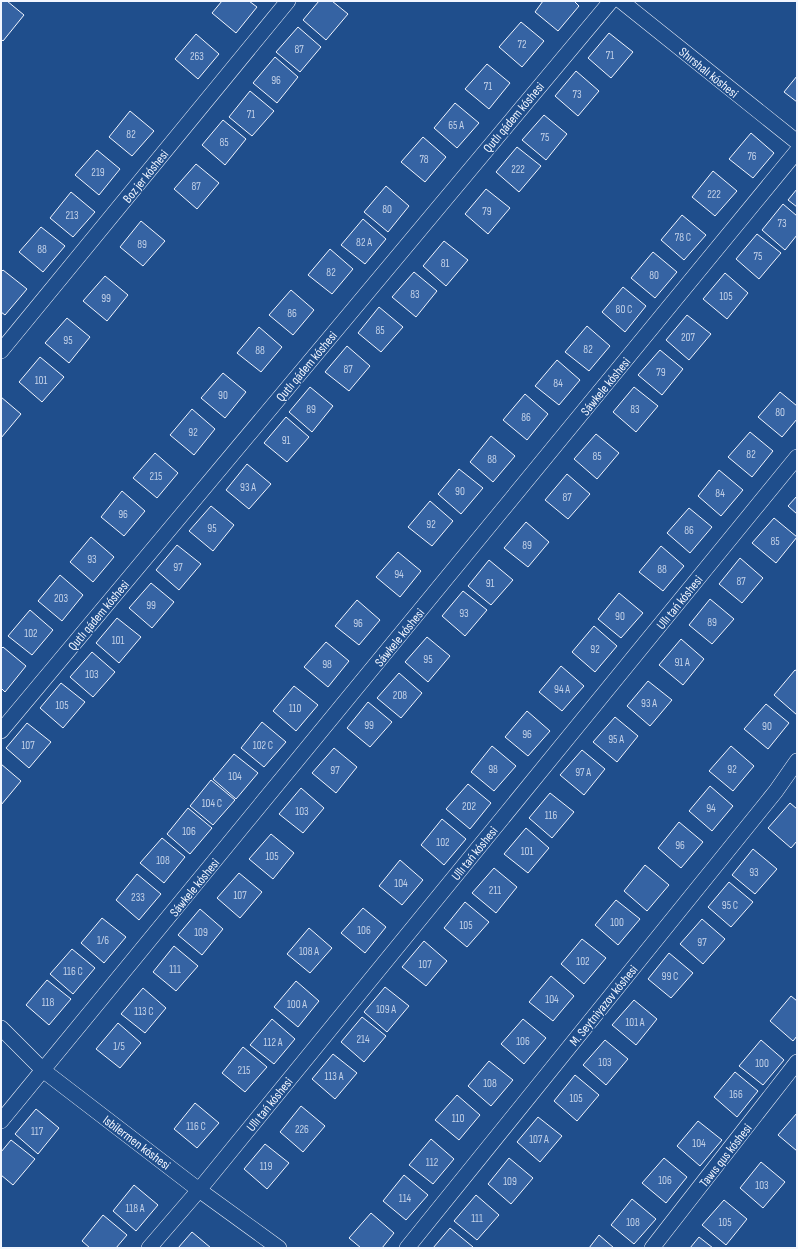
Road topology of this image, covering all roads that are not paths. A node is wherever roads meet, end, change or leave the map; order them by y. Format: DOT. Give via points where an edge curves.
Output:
graph roads {
  1 [pos="288,1"];
  2 [pos="611,1"];
  3 [pos="621,1"];
  4 [pos="797,142"];
  5 [pos="797,151"];
  6 [pos="1,352"];
  7 [pos="797,457"];
  8 [pos="1,731"];
  9 [pos="797,761"];
  10 [pos="1,1028"];
  11 [pos="797,1062"];
  12 [pos="44,1071"];
  13 [pos="1,1121"];
  14 [pos="199,1190"];
  15 [pos="149,1248"];
  16 [pos="280,1248"];
  17 [pos="407,1248"];
  18 [pos="652,1248"];
  1 -- 6 [label="street, Boz jer kóshesi"];
  2 -- 8 [label="street, Qutlı qádem kóshesi"];
  3 -- 4 [label="street, Shırshalı kóshesi"];
  5 -- 12 [label="street, Sáwkele kóshesi"];
  7 -- 14 [label="street, Ullı tań kóshesi"];
  9 -- 17 [label="street, M. Seytniyazov kóshesi" via="776,791"];
  10 -- 12 [label="street, Isbilermen kóshesi"];
  11 -- 18 [label="street, Tawıs qus kóshesi"];
  12 -- 13 [label="street, Sáwkele kóshesi"];
  12 -- 14 [label="street, Isbilermen kóshesi"];
  14 -- 15 [label="street, Ullı tań kóshesi"];
  14 -- 16 [label="street, Isbilermen kóshesi"];
}
